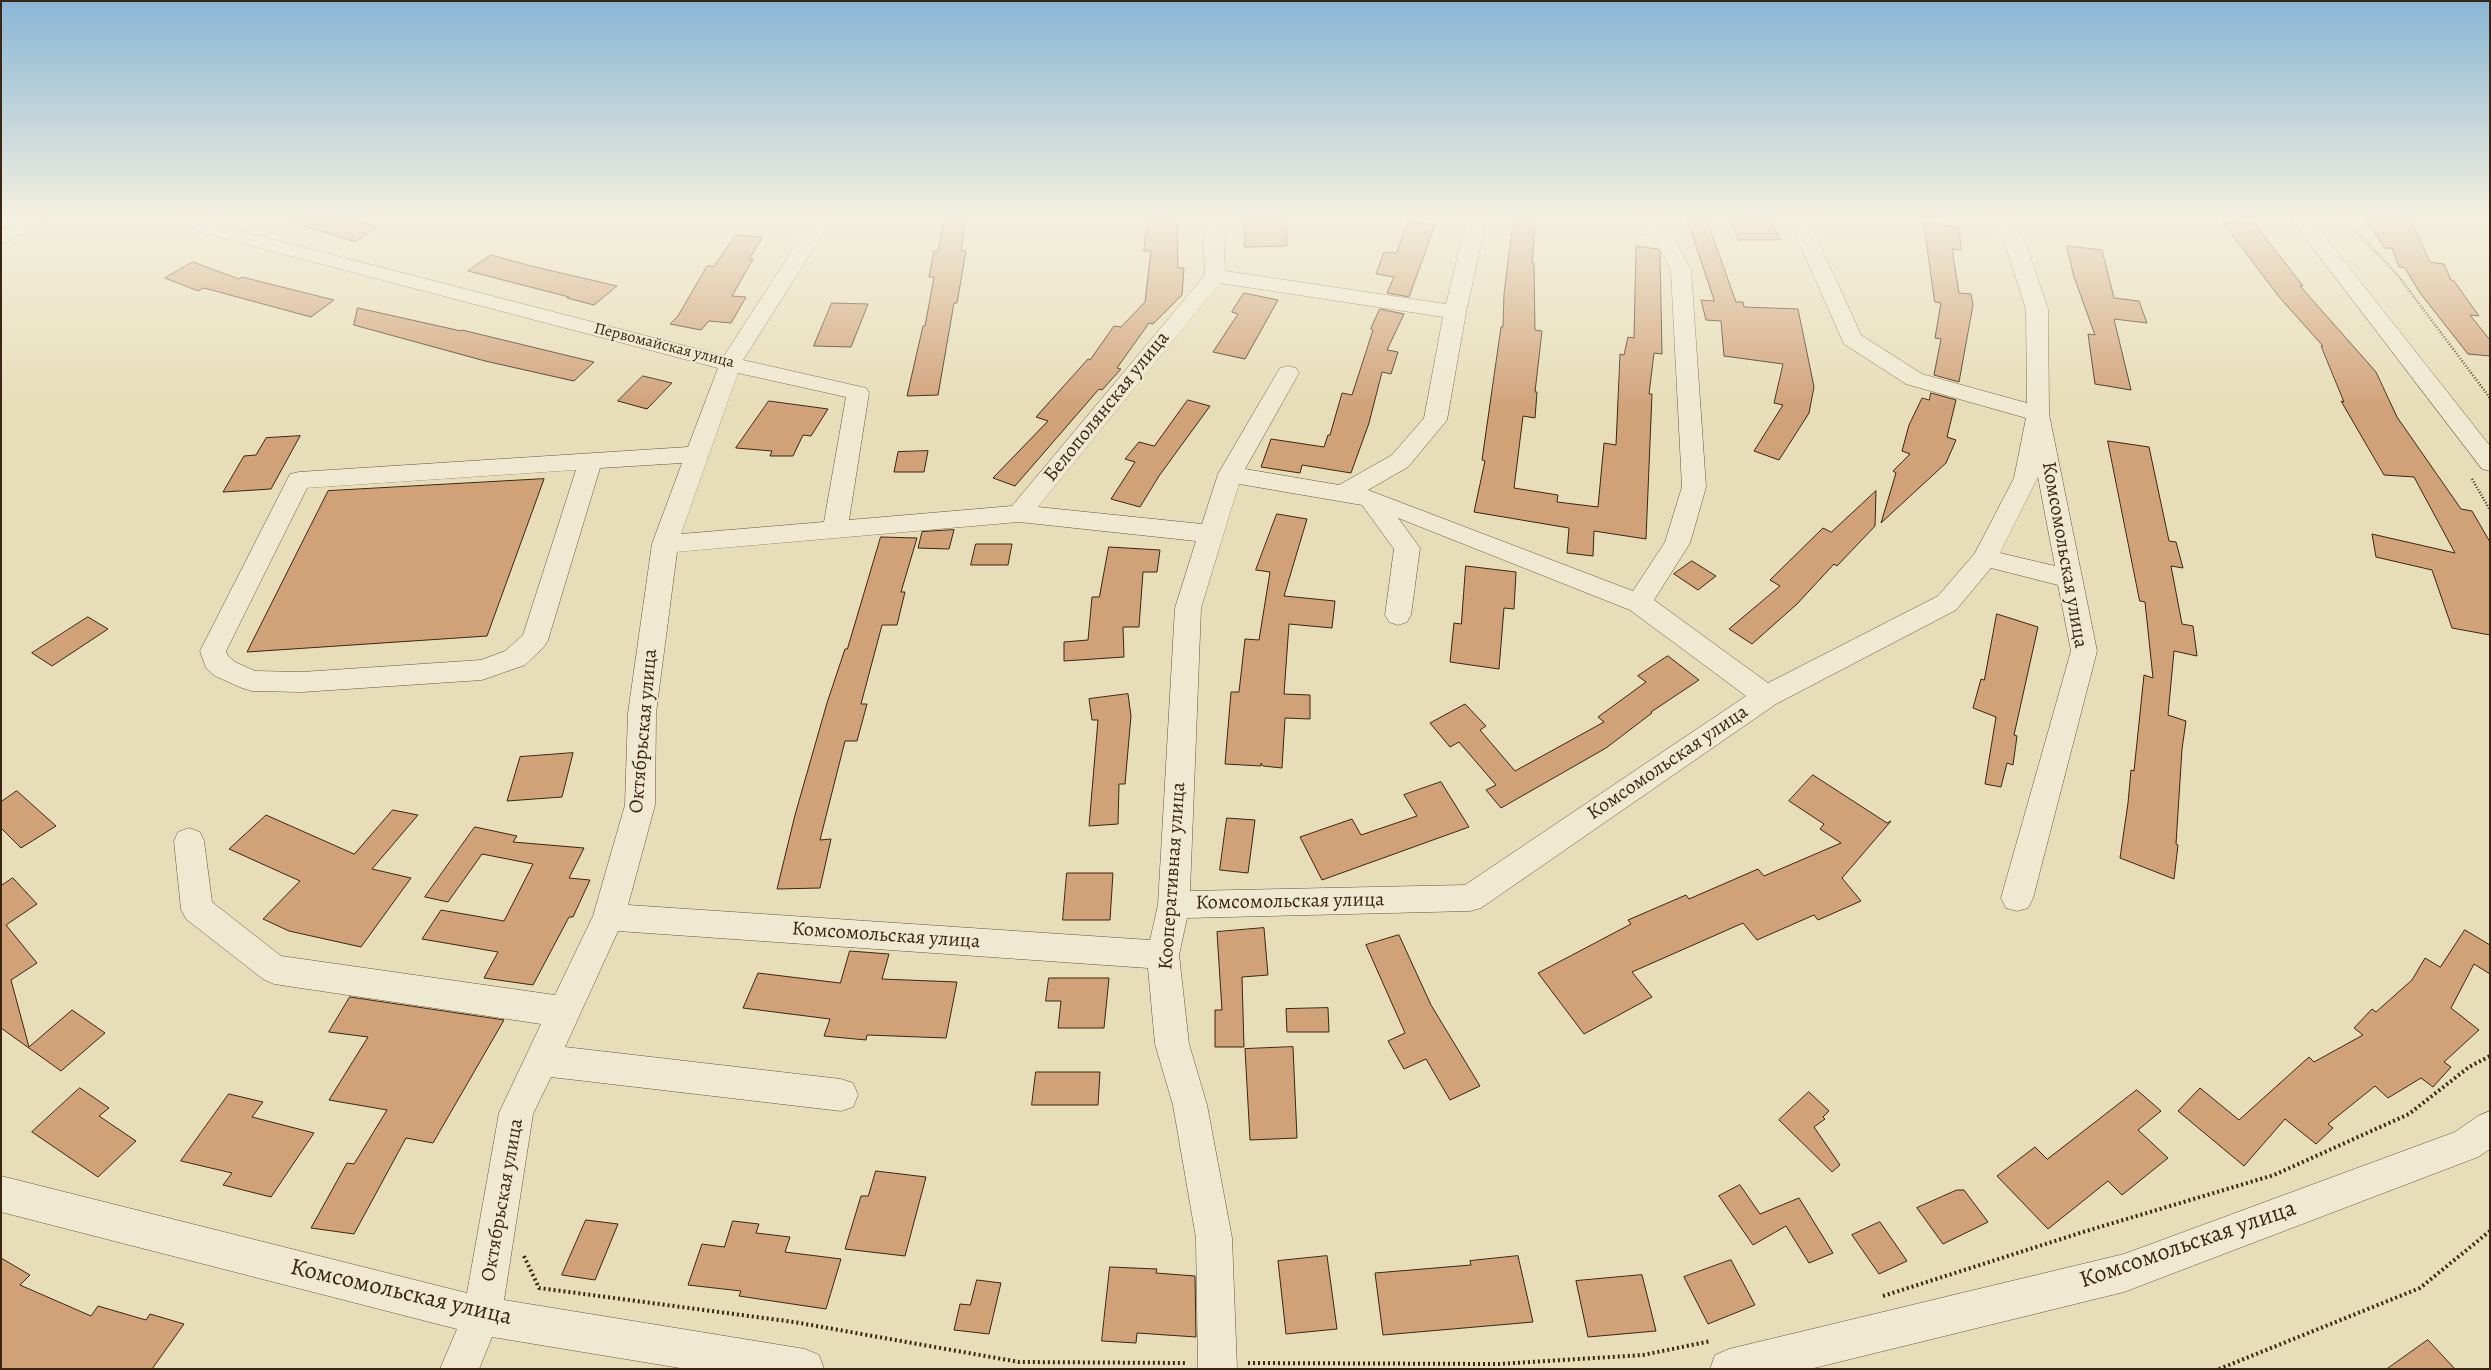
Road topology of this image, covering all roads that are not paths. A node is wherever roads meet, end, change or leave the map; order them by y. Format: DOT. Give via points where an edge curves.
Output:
graph roads {
  1 [pos="414,282"];
  2 [pos="779,282"];
  3 [pos="1210,282"];
  4 [pos="1255,282"];
  5 [pos="1462,282"];
  6 [pos="1682,282"];
  7 [pos="1827,282"];
  8 [pos="2029,282"];
  9 [pos="2350,282"];
  10 [pos="1455,312"];
  11 [pos="730,364"];
  12 [pos="1288,373"];
  13 [pos="2038,414"];
  14 [pos="696,454"];
  15 [pos="591,460"];
  16 [pos="2490,463"];
  17 [pos="1230,474"];
  18 [pos="1342,494"];
  19 [pos="1370,498"];
  20 [pos="1019,514"];
  21 [pos="835,530"];
  22 [pos="1212,534"];
  23 [pos="665,544"];
  24 [pos="1986,558"];
  25 [pos="2070,579"];
  26 [pos="1639,603"];
  27 [pos="1398,615"];
  28 [pos="1766,696"];
  29 [pos="189,840"];
  30 [pos="2017,898"];
  31 [pos="1174,905"];
  32 [pos="609,917"];
  33 [pos="1163,955"];
  34 [pos="565,1012"];
  35 [pos="542,1060"];
  36 [pos="841,1095"];
  37 [pos="2490,1128"];
  38 [pos="1,1194"];
  39 [pos="482,1316"];
  40 [pos="1723,1354"];
  41 [pos="1218,1366"];
  42 [pos="459,1369"];
  43 [pos="805,1369"];
  1 -- 11 [label="street, Первомайская улица"];
  2 -- 11 [label="street, Октябрьская улица"];
  3 -- 20 [label="street, Белополянская улица"];
  4 -- 10 [label="street"];
  5 -- 10 [label="street"];
  6 -- 26 [label="street" via="1694,486 1677,544"];
  7 -- 13 [label="street" via="1852,339 1914,379"];
  8 -- 13 [label="street, Комсомольская улица" via="2038,309"];
  9 -- 16 [label="street"];
  10 -- 18 [label="street" via="1435,420 1400,461"];
  11 -- 14 [label="street, Октябрьская улица"];
  11 -- 21 [label="street, Первомайская улица" via="858,393"];
  12 -- 17 [label="street, Кооперативная улица"];
  13 -- 24 [label="street, Комсомольская улица" via="2026,478"];
  13 -- 25 [label="street, Комсомольская улица"];
  14 -- 15 [label="street"];
  14 -- 23 [label="street, Октябрьская улица"];
  15 -- 15 [label="street" via="299,480 213,651 216,661 225,669 252,681 302,682 482,670 515,658 535,640"];
  17 -- 18 [label="street"];
  17 -- 22 [label="street, Кооперативная улица"];
  18 -- 19 [label="street"];
  19 -- 26 [label="street"];
  19 -- 27 [label="street" via="1407,548"];
  20 -- 21 [label="street"];
  20 -- 22 [label="street"];
  21 -- 23 [label="street"];
  22 -- 31 [label="street, Кооперативная улица" via="1188,608"];
  23 -- 32 [label="street, Октябрьская улица" via="642,713 640,805"];
  24 -- 25 [label="street"];
  24 -- 28 [label="street, Комсомольская улица" via="1948,603"];
  25 -- 30 [label="street, Комсомольская улица" via="2084,651"];
  26 -- 28 [label="street"];
  28 -- 31 [label="street, Комсомольская улица" via="1470,898"];
  29 -- 34 [label="street" via="197,909 274,969"];
  31 -- 33 [label="street, Кооперативная улица"];
  32 -- 33 [label="street, Комсомольская улица"];
  32 -- 34 [label="street, Октябрьская улица"];
  33 -- 41 [label="street, Кооперативная улица" via="1172,1044 1190,1105 1214,1238"];
  34 -- 35 [label="street, Октябрьская улица"];
  35 -- 36 [label="street"];
  35 -- 39 [label="street, Октябрьская улица" via="516,1113"];
  37 -- 40 [label="street, Комсомольская улица" via="2466,1145 2124,1273"];
  38 -- 39 [label="street, Комсомольская улица"];
  39 -- 42 [label="street, Октябрьская улица"];
  39 -- 43 [label="street, Комсомольская улица"];
}
